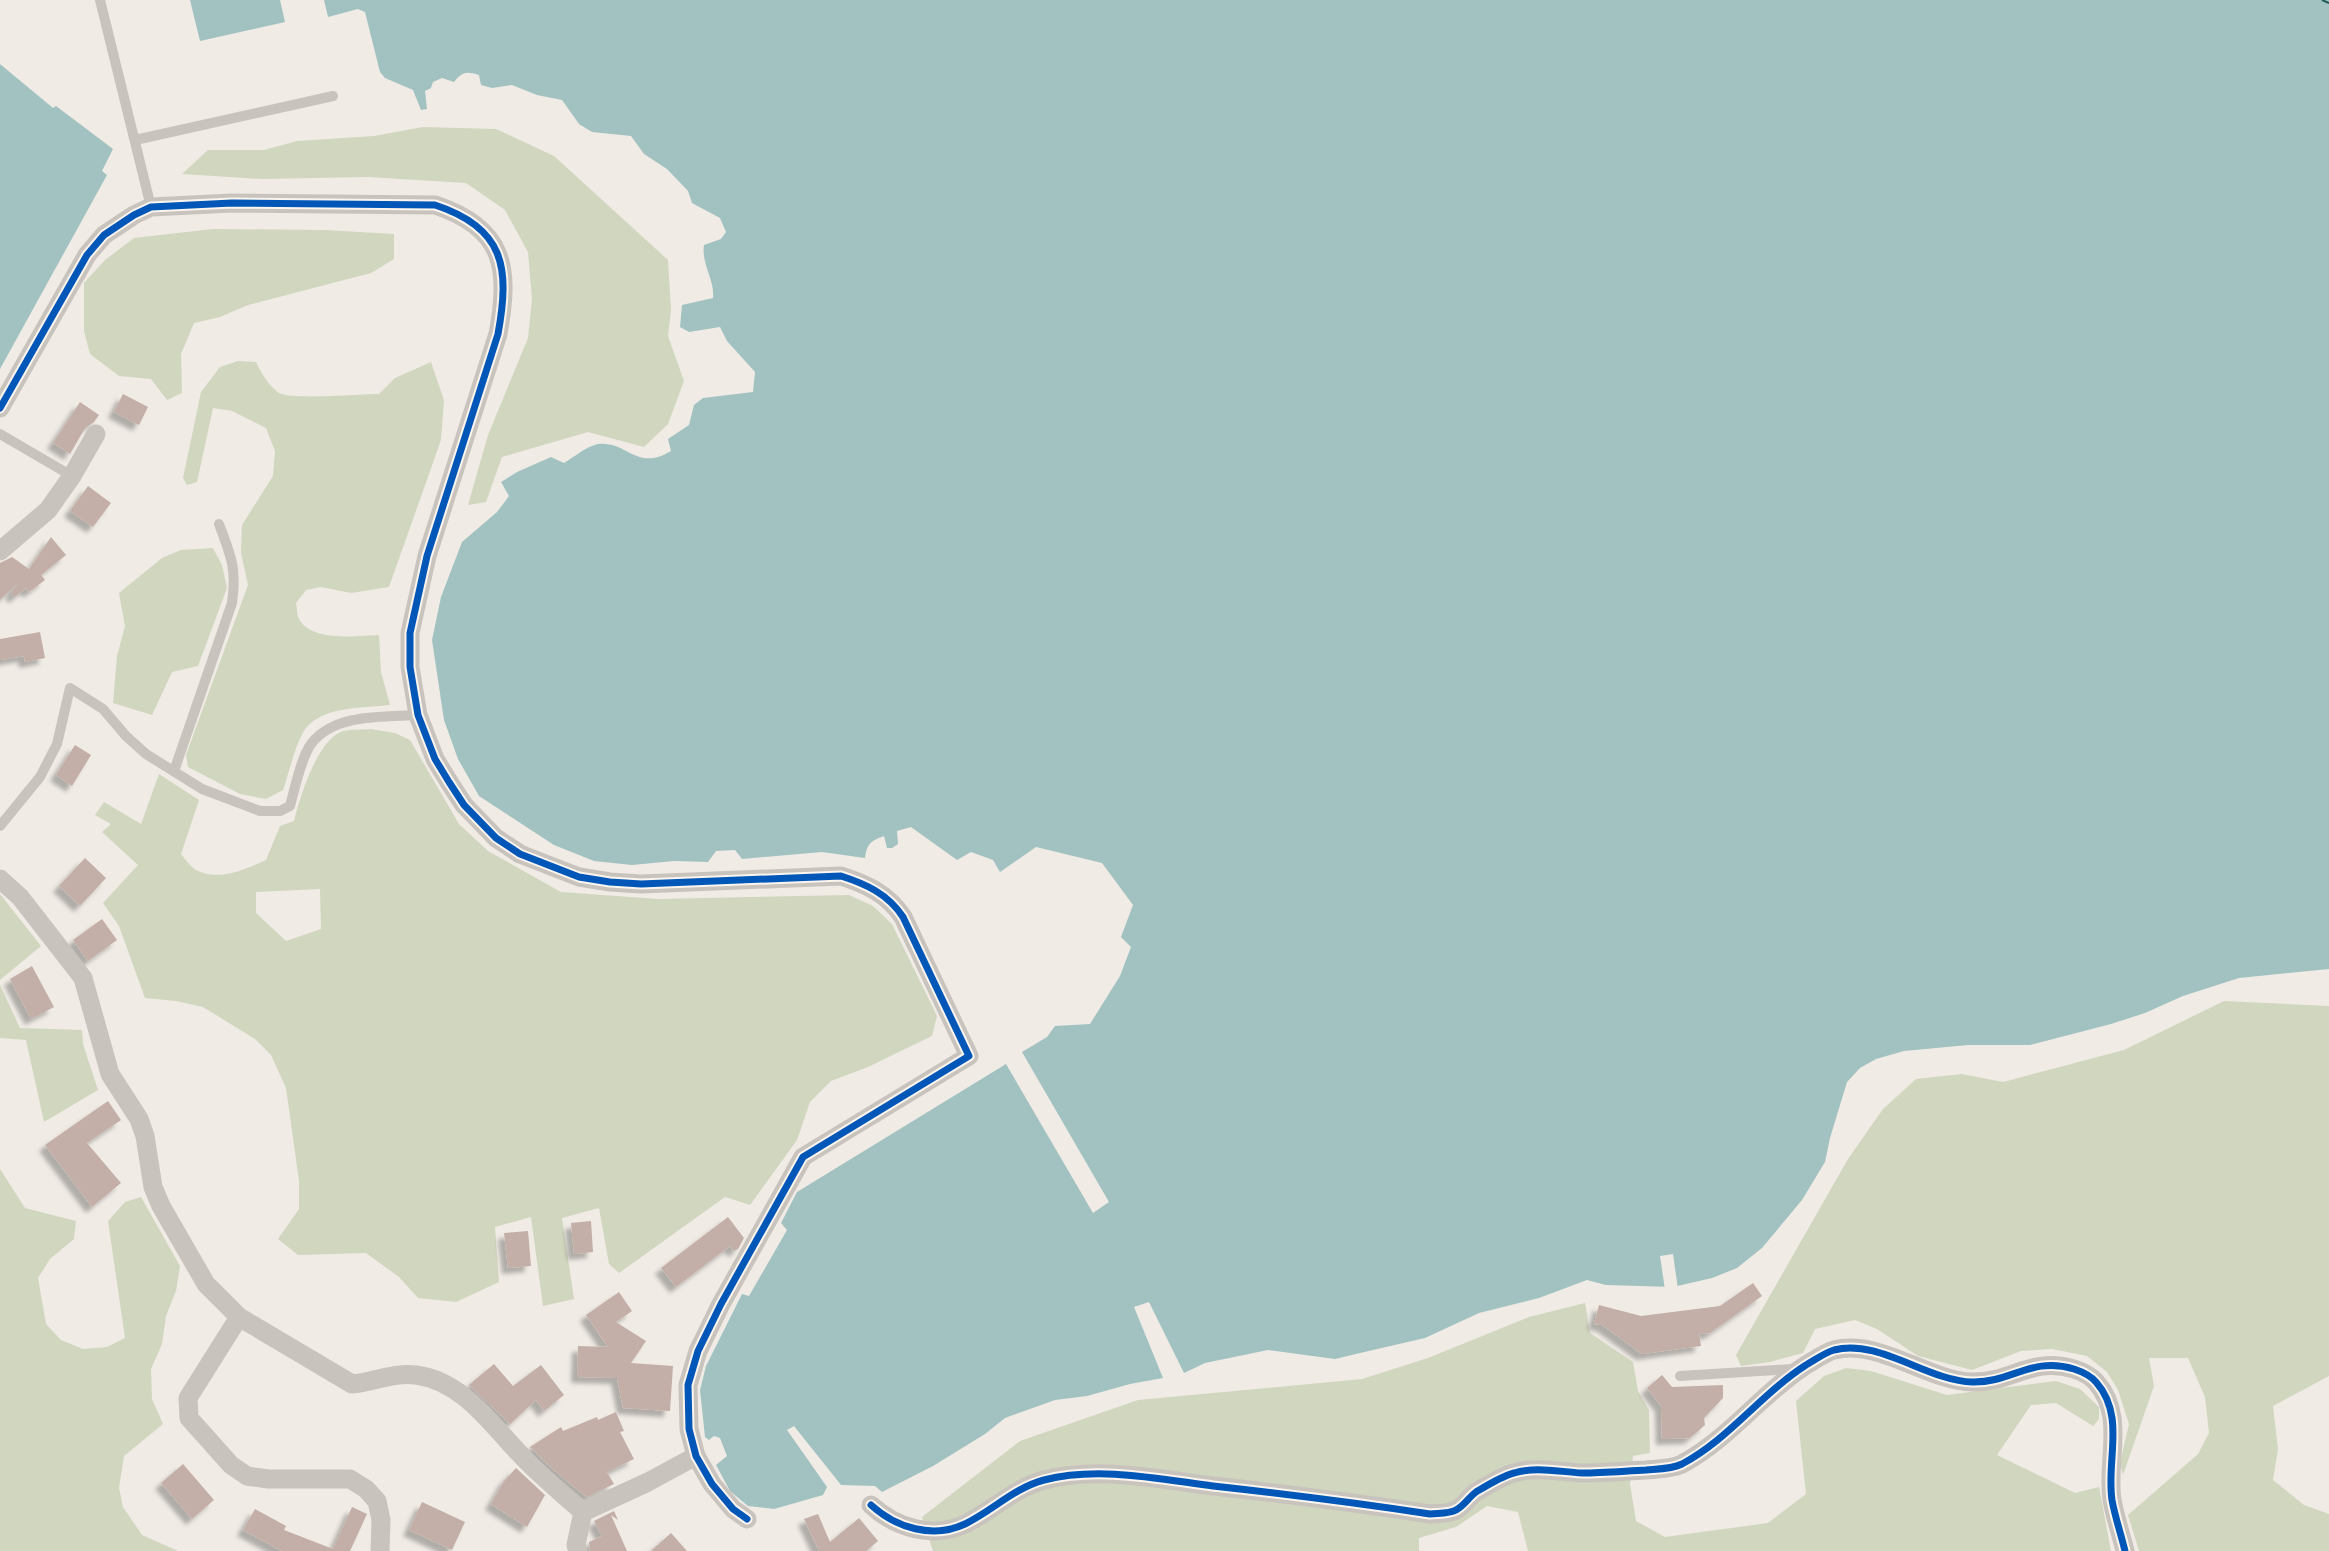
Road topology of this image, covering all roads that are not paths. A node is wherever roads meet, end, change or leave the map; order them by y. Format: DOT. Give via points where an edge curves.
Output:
graph roads {
  1 [pos="100,0"];
  2 [pos="333,96"];
  3 [pos="135,140"];
  4 [pos="151,207"];
  5 [pos="0,408"];
  6 [pos="0,434"];
  7 [pos="96,434"];
  8 [pos="72,476"];
  9 [pos="219,524"];
  10 [pos="0,551"];
  11 [pos="418,715"];
  12 [pos="174,771"];
  13 [pos="0,826"];
  14 [pos="0,878"];
  15 [pos="239,1317"];
  16 [pos="1801,1368"];
  17 [pos="1680,1376"];
  18 [pos="696,1456"];
  19 [pos="872,1505"];
  20 [pos="583,1512"];
  21 [pos="747,1519"];
  22 [pos="380,1551"];
  23 [pos="578,1551"];
  24 [pos="2125,1551"];
  1 -- 3 [label="lane"];
  2 -- 3 [label="lane"];
  3 -- 4 [label="lane"];
  4 -- 5 [label="street" via="104,235 87,255"];
  4 -- 11 [label="street" via="435,205 457,212 490,237 499,255 504,302 498,334 427,556 410,633"];
  6 -- 8 [label="lane"];
  7 -- 8 [label="street"];
  8 -- 10 [label="street" via="48,510"];
  9 -- 12 [label="lane" via="236,579 232,603"];
  11 -- 12 [label="lane" via="368,718 323,731 309,746 290,806 280,811 260,811 202,789"];
  11 -- 18 [label="street" via="449,782 496,838 520,854 579,877 641,884 841,876 867,884 893,902 903,917 969,1056 803,1157 695,1359 687,1405"];
  12 -- 13 [label="lane" via="146,754 103,709 70,688 57,744 40,777"];
  14 -- 15 [label="street" via="83,978 110,1074 145,1136 153,1187 161,1206 206,1284"];
  15 -- 20 [label="street" via="352,1384 414,1375 459,1393"];
  15 -- 22 [label="street" via="188,1398 189,1418 231,1465 247,1476 350,1479 366,1489 377,1502"];
  16 -- 17 [label="lane"];
  16 -- 19 [label="street" via="1717,1442 1679,1466 1513,1473 1476,1493 1455,1511 1443,1513 1152,1478 1082,1474 1033,1484 949,1529 902,1525 886,1519"];
  16 -- 24 [label="street" via="1828,1353 1850,1348 1967,1382 2002,1379 2057,1364 2084,1372 2106,1395 2112,1414 2112,1499"];
  18 -- 20 [label="street"];
  18 -- 21 [label="street" via="719,1493"];
  20 -- 23 [label="street"];
}
